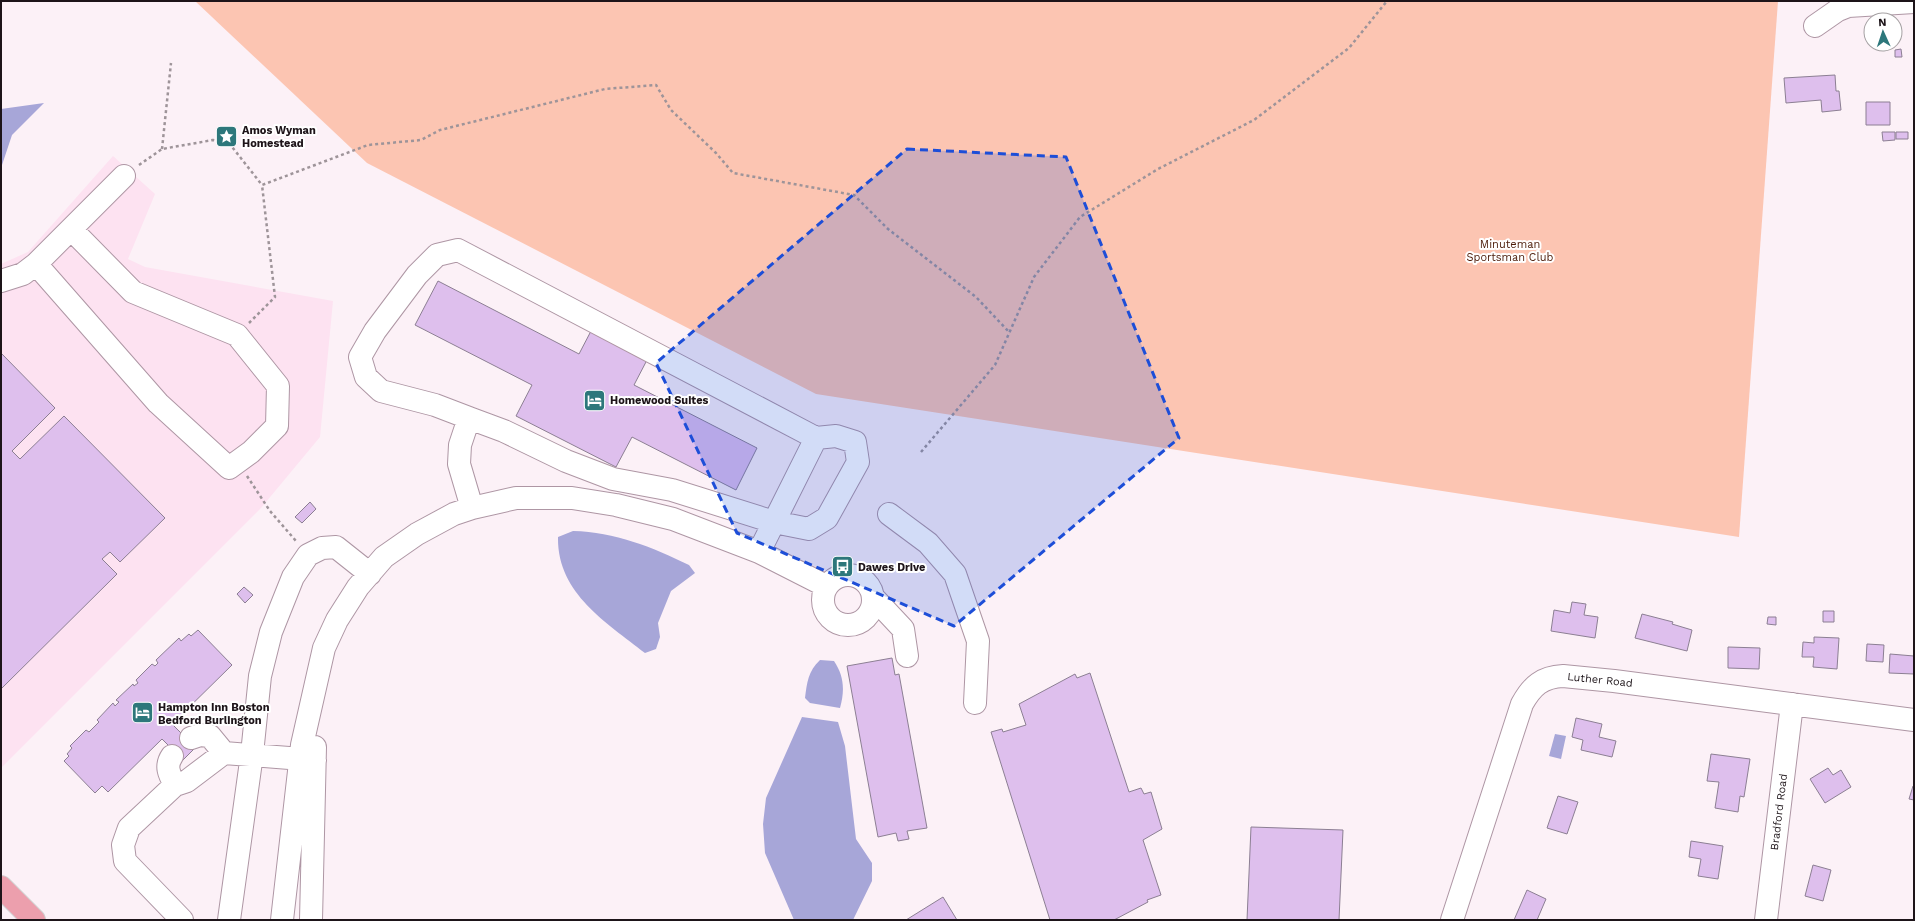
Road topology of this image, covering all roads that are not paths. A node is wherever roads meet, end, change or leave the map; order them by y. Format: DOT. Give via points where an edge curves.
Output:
graph roads {
  1 [pos="1914,2"];
  2 [pos="1815,26"];
  3 [pos="124,176"];
  4 [pos="71,229"];
  5 [pos="36,264"];
  6 [pos="1,281"];
  7 [pos="469,418"];
  8 [pos="816,438"];
  9 [pos="472,508"];
  10 [pos="889,514"];
  11 [pos="774,522"];
  12 [pos="759,552"];
  13 [pos="370,574"];
  14 [pos="826,586"];
  15 [pos="873,597"];
  16 [pos="908,656"];
  17 [pos="975,703"];
  18 [pos="1792,704"];
  19 [pos="1914,720"];
  20 [pos="191,738"];
  21 [pos="224,753"];
  22 [pos="252,754"];
  23 [pos="172,756"];
  24 [pos="308,759"];
  25 [pos="175,785"];
  26 [pos="1,887"];
  27 [pos="34,920"];
  28 [pos="182,920"];
  29 [pos="229,920"];
  30 [pos="282,920"];
  31 [pos="311,920"];
  32 [pos="1452,920"];
  33 [pos="1766,920"];
  1 -- 2 [label="street" via="1848,6"];
  3 -- 4 [label="street"];
  4 -- 5 [label="street"];
  4 -- 5 [label="street" via="133,292 237,335 278,386 277,426 229,468 158,403"];
  5 -- 6 [label="street" via="23,274"];
  7 -- 8 [label="street" via="435,405 381,391 366,377 360,356 375,331 417,275 437,255 458,250"];
  7 -- 9 [label="street" via="460,444 459,464"];
  7 -- 11 [label="street" via="613,479 672,490"];
  8 -- 11 [label="street"];
  8 -- 11 [label="street" via="836,436 856,442 858,462 827,518 809,529"];
  9 -- 12 [label="street" via="516,498 572,498 673,519"];
  9 -- 13 [label="street" via="454,514 417,534 384,557"];
  10 -- 17 [label="street" via="928,543 956,574 978,641"];
  11 -- 12 [label="street"];
  12 -- 14 [label="street"];
  13 -- 22 [label="street" via="336,547 322,548 308,555 292,577 271,632 260,676"];
  13 -- 24 [label="street" via="358,587 337,620 324,648 302,745"];
  14 -- 15 [label="street" via="834,578 845,574 857,576 865,580"];
  14 -- 15 [label="street" via="822,598 824,610 831,620 842,625 854,625 865,619 870,612"];
  15 -- 16 [label="street" via="903,629"];
  18 -- 19 [label="street, Luther Road"];
  18 -- 32 [label="street, Luther Road" via="1563,676 1542,681 1530,690 1522,704"];
  18 -- 33 [label="street, Bradford Road"];
  20 -- 21 [label="street" via="200,735 210,736"];
  21 -- 22 [label="street"];
  21 -- 25 [label="street" via="187,781"];
  22 -- 24 [label="street"];
  22 -- 29 [label="street"];
  23 -- 25 [label="street" via="168,767"];
  24 -- 30 [label="street"];
  24 -- 31 [label="street"];
  25 -- 28 [label="street" via="129,828 123,845 125,861"];
  26 -- 27 [label="main road"];
}
